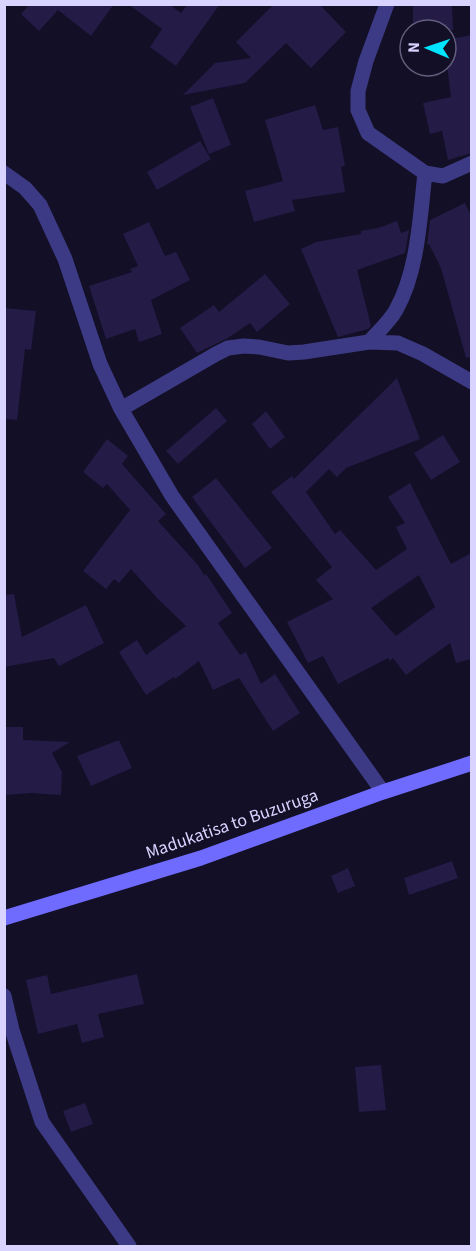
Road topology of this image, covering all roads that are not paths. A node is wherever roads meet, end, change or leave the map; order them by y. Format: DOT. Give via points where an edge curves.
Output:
graph roads {
  1 [pos="387,4"];
  2 [pos="471,163"];
  3 [pos="4,173"];
  4 [pos="425,173"];
  5 [pos="369,342"];
  6 [pos="471,382"];
  7 [pos="121,409"];
  8 [pos="471,763"];
  9 [pos="383,792"];
  10 [pos="4,918"];
  11 [pos="4,996"];
  12 [pos="129,1246"];
  1 -- 4 [label="street" via="366,61 358,91 358,110 368,133"];
  2 -- 4 [label="street" via="443,176"];
  3 -- 7 [label="street" via="25,188 44,213 65,260 100,364"];
  4 -- 5 [label="street" via="417,246 405,289 396,312"];
  5 -- 6 [label="street" via="398,343"];
  5 -- 7 [label="street" via="304,352 259,346 228,348"];
  7 -- 9 [label="street" via="172,496"];
  8 -- 9 [label="main road, Madukatisa to Buzuruga"];
  9 -- 10 [label="main road, Madukatisa to Buzuruga" via="201,858"];
  11 -- 12 [label="street" via="42,1122"];
}
